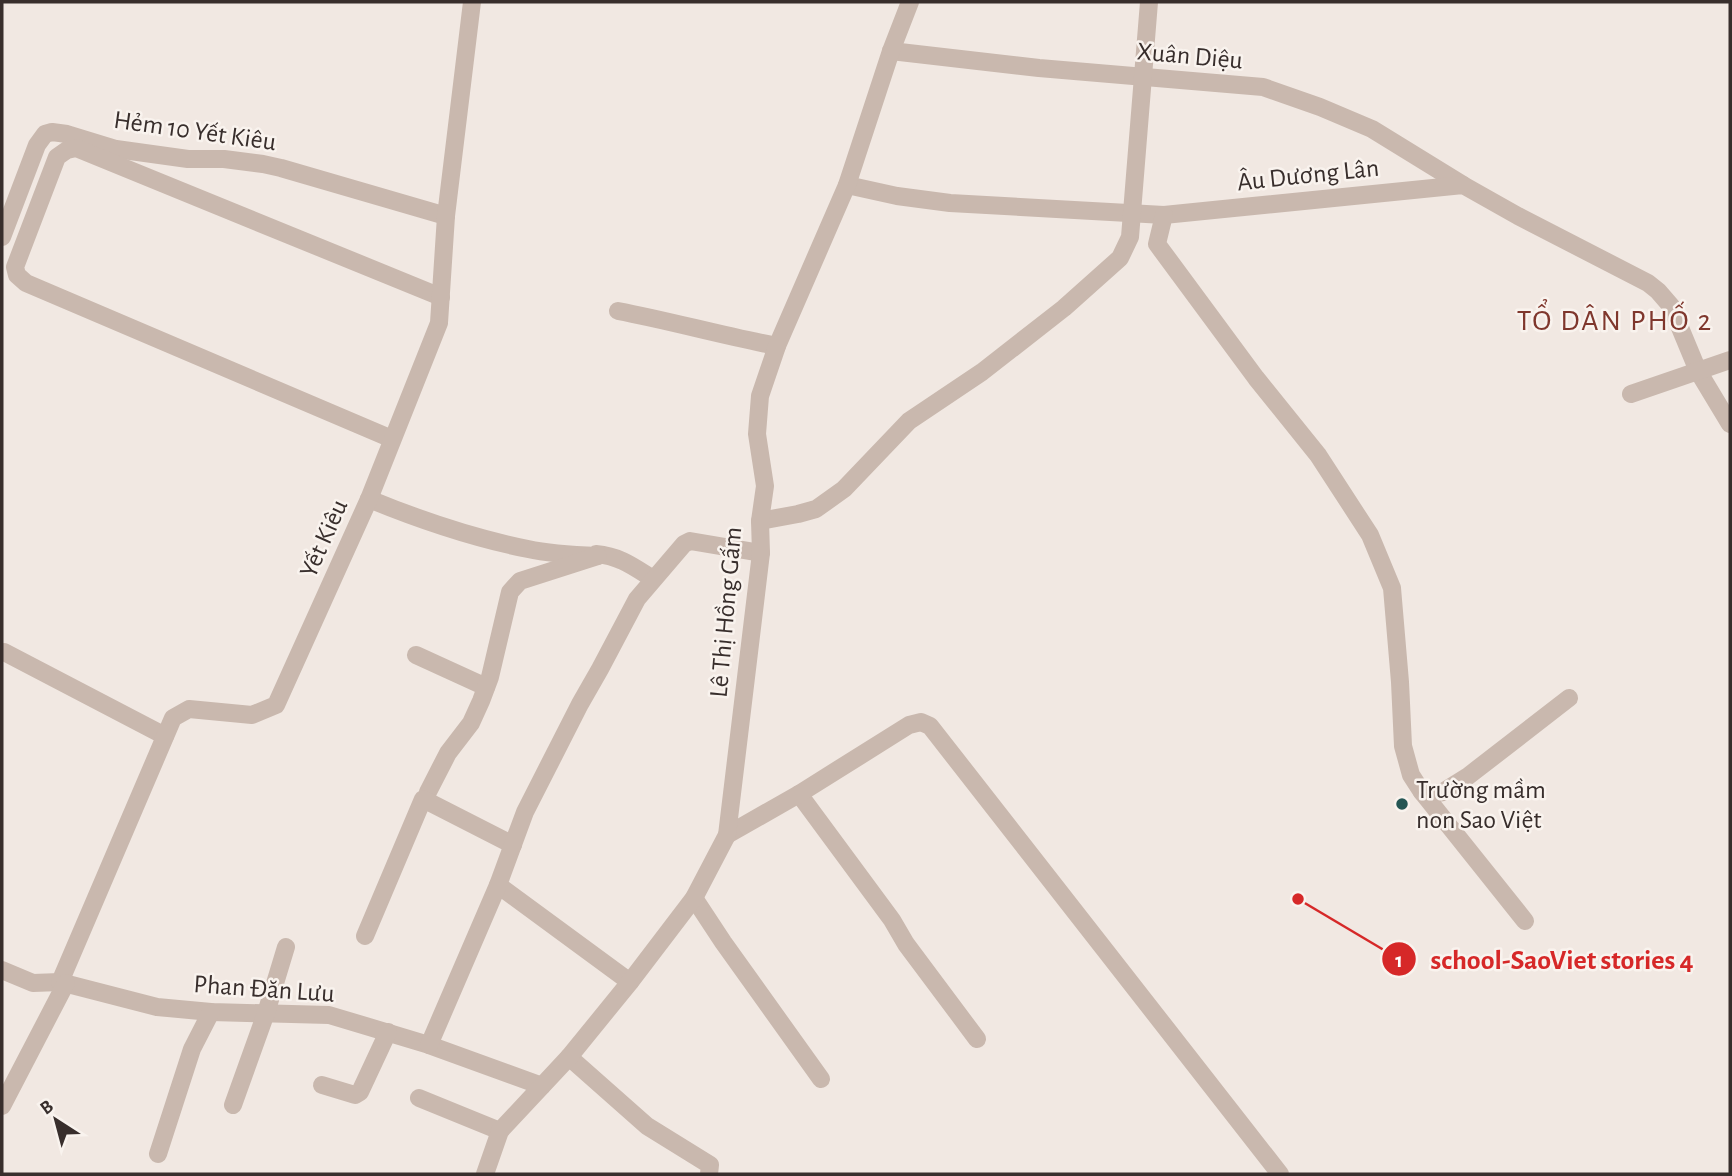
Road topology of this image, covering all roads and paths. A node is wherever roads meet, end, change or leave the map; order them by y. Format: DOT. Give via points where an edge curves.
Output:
graph roads {
  1 [pos="472,2"];
  2 [pos="910,2"];
  3 [pos="1149,2"];
  4 [pos="891,51"];
  5 [pos="1142,77"];
  6 [pos="41,138"];
  7 [pos="76,148"];
  8 [pos="847,185"];
  9 [pos="1463,185"];
  10 [pos="1131,214"];
  11 [pos="1164,215"];
  12 [pos="446,216"];
  13 [pos="2,237"];
  14 [pos="441,297"];
  15 [pos="618,310"];
  16 [pos="777,346"];
  17 [pos="1730,360"];
  18 [pos="1698,371"];
  19 [pos="1630,394"];
  20 [pos="1730,425"];
  21 [pos="392,439"];
  22 [pos="369,499"];
  23 [pos="760,521"];
  24 [pos="761,553"];
  25 [pos="598,556"];
  26 [pos="653,579"];
  27 [pos="4,652"];
  28 [pos="416,655"];
  29 [pos="486,687"];
  30 [pos="1569,698"];
  31 [pos="165,736"];
  32 [pos="428,792"];
  33 [pos="1422,792"];
  34 [pos="799,794"];
  35 [pos="727,835"];
  36 [pos="513,845"];
  37 [pos="498,885"];
  38 [pos="694,898"];
  39 [pos="1525,921"];
  40 [pos="365,936"];
  41 [pos="286,947"];
  42 [pos="2,970"];
  43 [pos="63,982"];
  44 [pos="630,982"];
  45 [pos="211,1012"];
  46 [pos="267,1013"];
  47 [pos="388,1032"];
  48 [pos="978,1039"];
  49 [pos="429,1045"];
  50 [pos="569,1057"];
  51 [pos="821,1079"];
  52 [pos="322,1085"];
  53 [pos="542,1086"];
  54 [pos="419,1097"];
  55 [pos="233,1105"];
  56 [pos="2,1106"];
  57 [pos="500,1131"];
  58 [pos="158,1154"];
  59 [pos="485,1174"];
  60 [pos="709,1174"];
  61 [pos="1280,1174"];
  1 -- 12 [label="street, Yết Kiêu"];
  2 -- 4 [label="street, Lê Thị Hồng Gấm"];
  3 -- 5 [label="street"];
  4 -- 5 [label="street, Xuân Diệu"];
  4 -- 8 [label="street, Lê Thị Hồng Gấm"];
  5 -- 9 [label="street, Xuân Diệu" via="1264,87 1372,129"];
  5 -- 10 [label="street"];
  6 -- 7 [label="street"];
  6 -- 12 [label="street, Hẻm 10 Yết Kiêu" via="52,132 117,149 263,164"];
  6 -- 13 [label="street"];
  7 -- 14 [label="street"];
  7 -- 21 [label="street" via="57,157 15,267 17,275 26,283"];
  8 -- 10 [label="street, Âu Dương Lân" via="950,203"];
  8 -- 16 [label="street, Lê Thị Hồng Gấm"];
  9 -- 11 [label="street, Âu Dương Lân"];
  9 -- 18 [label="street" via="1648,283 1671,306"];
  10 -- 11 [label="street, Âu Dương Lân"];
  10 -- 23 [label="street" via="1130,237 1120,258 1064,308 909,421 844,489 816,509"];
  11 -- 33 [label="street" via="1157,244 1318,455 1370,535 1392,588 1403,747 1411,775"];
  12 -- 14 [label="street, Yết Kiêu"];
  14 -- 21 [label="street, Yết Kiêu" via="439,323"];
  15 -- 16 [label="street"];
  16 -- 23 [label="street, Lê Thị Hồng Gấm" via="760,396 757,434 765,486"];
  17 -- 18 [label="street"];
  18 -- 19 [label="street"];
  18 -- 20 [label="street"];
  21 -- 22 [label="street, Yết Kiêu"];
  22 -- 25 [label="street" via="499,543"];
  22 -- 31 [label="street, Yết Kiêu" via="276,705 252,715 189,709 173,718"];
  23 -- 24 [label="street, Lê Thị Hồng Gấm"];
  24 -- 26 [label="street" via="690,541"];
  24 -- 35 [label="street, Lê Thị Hồng Gấm"];
  25 -- 26 [label="street" via="617,557"];
  25 -- 29 [label="street" via="514,586"];
  26 -- 36 [label="street" via="637,599 580,704"];
  27 -- 31 [label="street"];
  28 -- 29 [label="street"];
  29 -- 32 [label="street" via="471,723 448,753"];
  30 -- 33 [label="street" via="1467,777 1443,792"];
  31 -- 43 [label="street, Yết Kiêu"];
  33 -- 39 [label="street"];
  34 -- 35 [label="street"];
  34 -- 48 [label="street"];
  34 -- 61 [label="street" via="909,725 921,722 930,726"];
  35 -- 38 [label="street, Lê Thị Hồng Gấm"];
  36 -- 37 [label="street"];
  36 -- 40 [label="street" via="423,799"];
  37 -- 44 [label="street"];
  37 -- 49 [label="street"];
  38 -- 44 [label="street, Lê Thị Hồng Gấm"];
  38 -- 51 [label="street"];
  41 -- 46 [label="street"];
  42 -- 43 [label="street, Phan Đăn Lưu" via="33,983"];
  43 -- 45 [label="street, Phan Đăn Lưu" via="157,1007"];
  43 -- 56 [label="street, Yết Kiêu"];
  44 -- 50 [label="street, Lê Thị Hồng Gấm"];
  45 -- 46 [label="street, Phan Đăn Lưu"];
  45 -- 58 [label="street" via="192,1049"];
  46 -- 47 [label="street, Phan Đăn Lưu" via="329,1015"];
  46 -- 55 [label="street"];
  47 -- 49 [label="street, Phan Đăn Lưu"];
  47 -- 52 [label="street" via="360,1092 355,1095"];
  49 -- 53 [label="street, Phan Đăn Lưu"];
  50 -- 53 [label="street, Lê Thị Hồng Gấm"];
  50 -- 60 [label="street" via="647,1126 710,1165"];
  53 -- 57 [label="street, Lê Thị Hồng Gấm"];
  54 -- 57 [label="street"];
  57 -- 59 [label="street, Lê Thị Hồng Gấm"];
}
